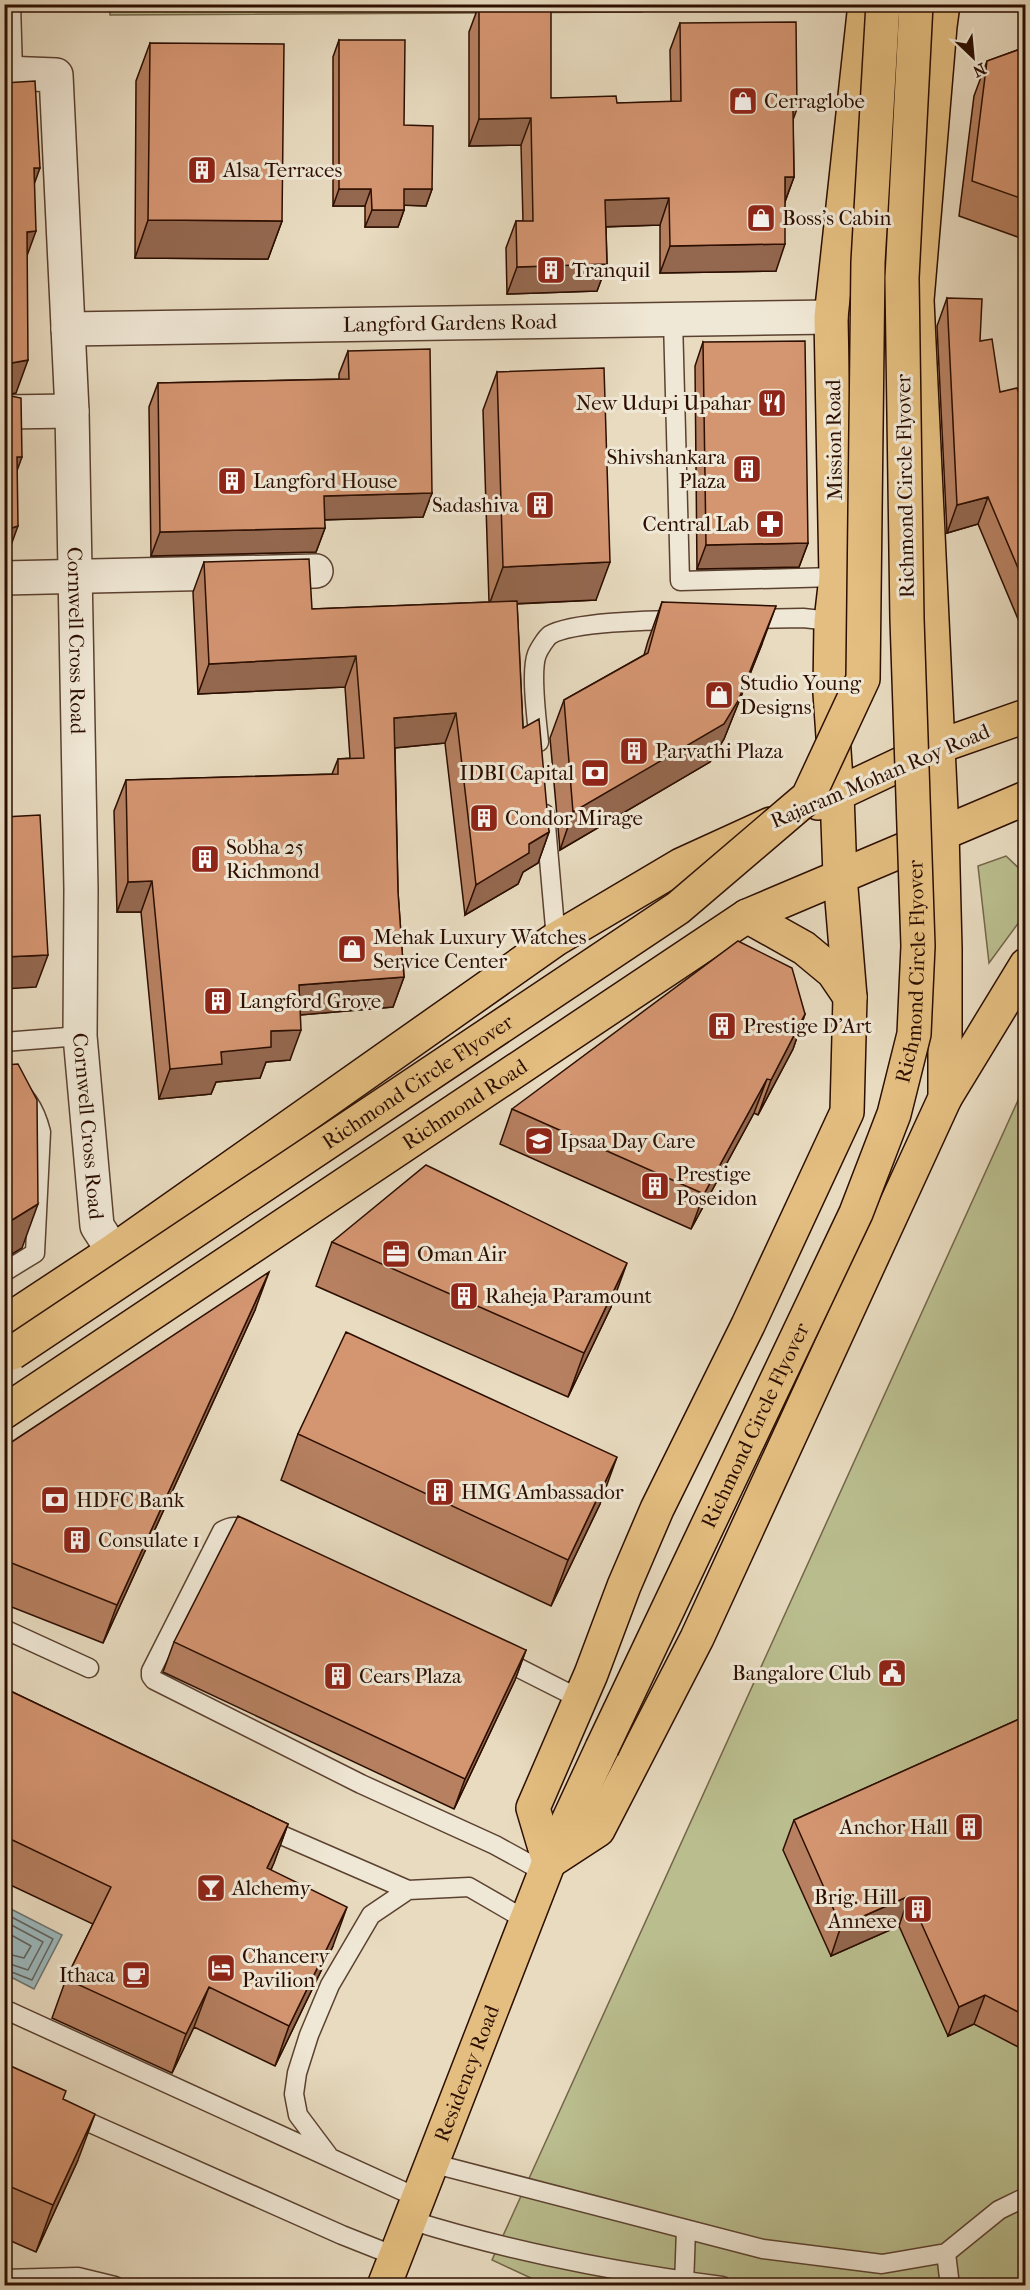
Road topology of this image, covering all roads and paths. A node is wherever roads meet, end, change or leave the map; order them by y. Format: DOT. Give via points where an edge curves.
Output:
graph roads {
  1 [pos="11,4"];
  2 [pos="865,4"];
  3 [pos="883,4"];
  4 [pos="916,4"];
  5 [pos="943,4"];
  6 [pos="9,72"];
  7 [pos="831,317"];
  8 [pos="673,320"];
  9 [pos="68,329"];
  10 [pos="72,411"];
  11 [pos="4,412"];
  12 [pos="316,571"];
  13 [pos="76,577"];
  14 [pos="836,577"];
  15 [pos="4,578"];
  16 [pos="735,619"];
  17 [pos="701,620"];
  18 [pos="831,621"];
  19 [pos="1026,716"];
  20 [pos="937,747"];
  21 [pos="540,757"];
  22 [pos="543,792"];
  23 [pos="837,794"];
  24 [pos="1026,798"];
  25 [pos="942,832"];
  26 [pos="840,876"];
  27 [pos="747,916"];
  28 [pos="556,939"];
  29 [pos="1026,965"];
  30 [pos="850,998"];
  31 [pos="81,1036"];
  32 [pos="4,1042"];
  33 [pos="4,1079"];
  34 [pos="945,1098"];
  35 [pos="113,1251"];
  36 [pos="4,1272"];
  37 [pos="4,1323"];
  38 [pos="4,1358"];
  39 [pos="4,1412"];
  40 [pos="270,1542"];
  41 [pos="4,1629"];
  42 [pos="479,1648"];
  43 [pos="89,1668"];
  44 [pos="580,1699"];
  45 [pos="244,1820"];
  46 [pos="547,1867"];
  47 [pos="408,1890"];
  48 [pos="526,1920"];
  49 [pos="4,2009"];
  50 [pos="58,2109"];
  51 [pos="329,2156"];
  52 [pos="431,2163"];
  53 [pos="1026,2197"];
  54 [pos="414,2209"];
  55 [pos="686,2229"];
  56 [pos="946,2253"];
  57 [pos="390,2271"];
  58 [pos="4,2279"];
  59 [pos="683,2283"];
  60 [pos="115,2286"];
  61 [pos="722,2286"];
  62 [pos="950,2286"];
  1 -- 6 [label="lane"];
  2 -- 7 [label="main road, Mission Road"];
  3 -- 38 [label="main road, Richmond Circle Flyover, bridge" via="868,262 862,679 808,798 678,908"];
  4 -- 46 [label="main road, Richmond Circle Flyover, bridge" via="902,278 918,946 914,1034 894,1114 856,1213"];
  5 -- 20 [label="main road" via="917,300"];
  6 -- 9 [label="street, Cornwell Cross Road" via="56,75"];
  7 -- 8 [label="street, Langford Gardens Road"];
  7 -- 14 [label="main road, Mission Road"];
  8 -- 9 [label="street, Langford Gardens Road"];
  8 -- 14 [label="lane" via="680,582"];
  9 -- 10 [label="street, Cornwell Cross Road"];
  10 -- 11 [label="street"];
  10 -- 13 [label="street, Cornwell Cross Road"];
  12 -- 13 [label="street"];
  13 -- 15 [label="street"];
  13 -- 31 [label="street, Cornwell Cross Road"];
  14 -- 18 [label="main road, Mission Road"];
  16 -- 18 [label="lane"];
  17 -- 21 [label="lane" via="633,621 564,630 549,636 536,655 534,686"];
  18 -- 23 [label="main road, Mission Road" via="830,693"];
  19 -- 20 [label="main road, Rajaram Mohan Roy Road"];
  20 -- 23 [label="main road, Rajaram Mohan Roy Road"];
  20 -- 25 [label="main road"];
  22 -- 28 [label="lane"];
  23 -- 26 [label="main road, Mission Road"];
  23 -- 28 [label="main road, Rajaram Mohan Roy Road" via="644,885"];
  24 -- 25 [label="main road, Richmond Road"];
  25 -- 26 [label="main road, Richmond Road"];
  25 -- 34 [label="main road"];
  26 -- 27 [label="main road, Richmond Road"];
  26 -- 30 [label="main road, Mission Road"];
  27 -- 30 [label="main road" via="804,948 834,972"];
  27 -- 39 [label="main road, Richmond Road"];
  28 -- 35 [label="main road"];
  29 -- 34 [label="main road"];
  30 -- 44 [label="main road, Mission Road" via="847,1112 657,1509"];
  31 -- 32 [label="lane"];
  31 -- 35 [label="street, Cornwell Cross Road" via="97,1226"];
  33 -- 36 [label="lane" via="28,1099 41,1132 36,1253"];
  34 -- 46 [label="main road" via="697,1638 598,1830"];
  35 -- 37 [label="main road"];
  40 -- 46 [label="lane" via="238,1526 222,1531 151,1671 154,1680 361,1784"];
  41 -- 43 [label="lane"];
  42 -- 44 [label="lane"];
  44 -- 46 [label="main road, Mission Road" via="533,1808"];
  45 -- 47 [label="lane"];
  46 -- 48 [label="main road, Residency Road"];
  47 -- 48 [label="lane" via="469,1887"];
  47 -- 51 [label="lane" via="371,1915 330,1985 297,2073 294,2094 298,2115"];
  48 -- 52 [label="main road, Residency Road"];
  49 -- 51 [label="lane"];
  50 -- 57 [label="lane" via="342,2235"];
  51 -- 54 [label="lane" via="368,2176"];
  52 -- 54 [label="main road, Residency Road"];
  52 -- 55 [label="lane"];
  53 -- 56 [label="lane" via="999,2210"];
  54 -- 57 [label="main road, Residency Road"];
  54 -- 59 [label="lane" via="470,2238"];
  55 -- 56 [label="lane" via="763,2249 882,2264"];
  55 -- 59 [label="lane"];
  56 -- 62 [label="lane"];
  58 -- 60 [label="lane" via="78,2277"];
  59 -- 61 [label="lane"];
}
